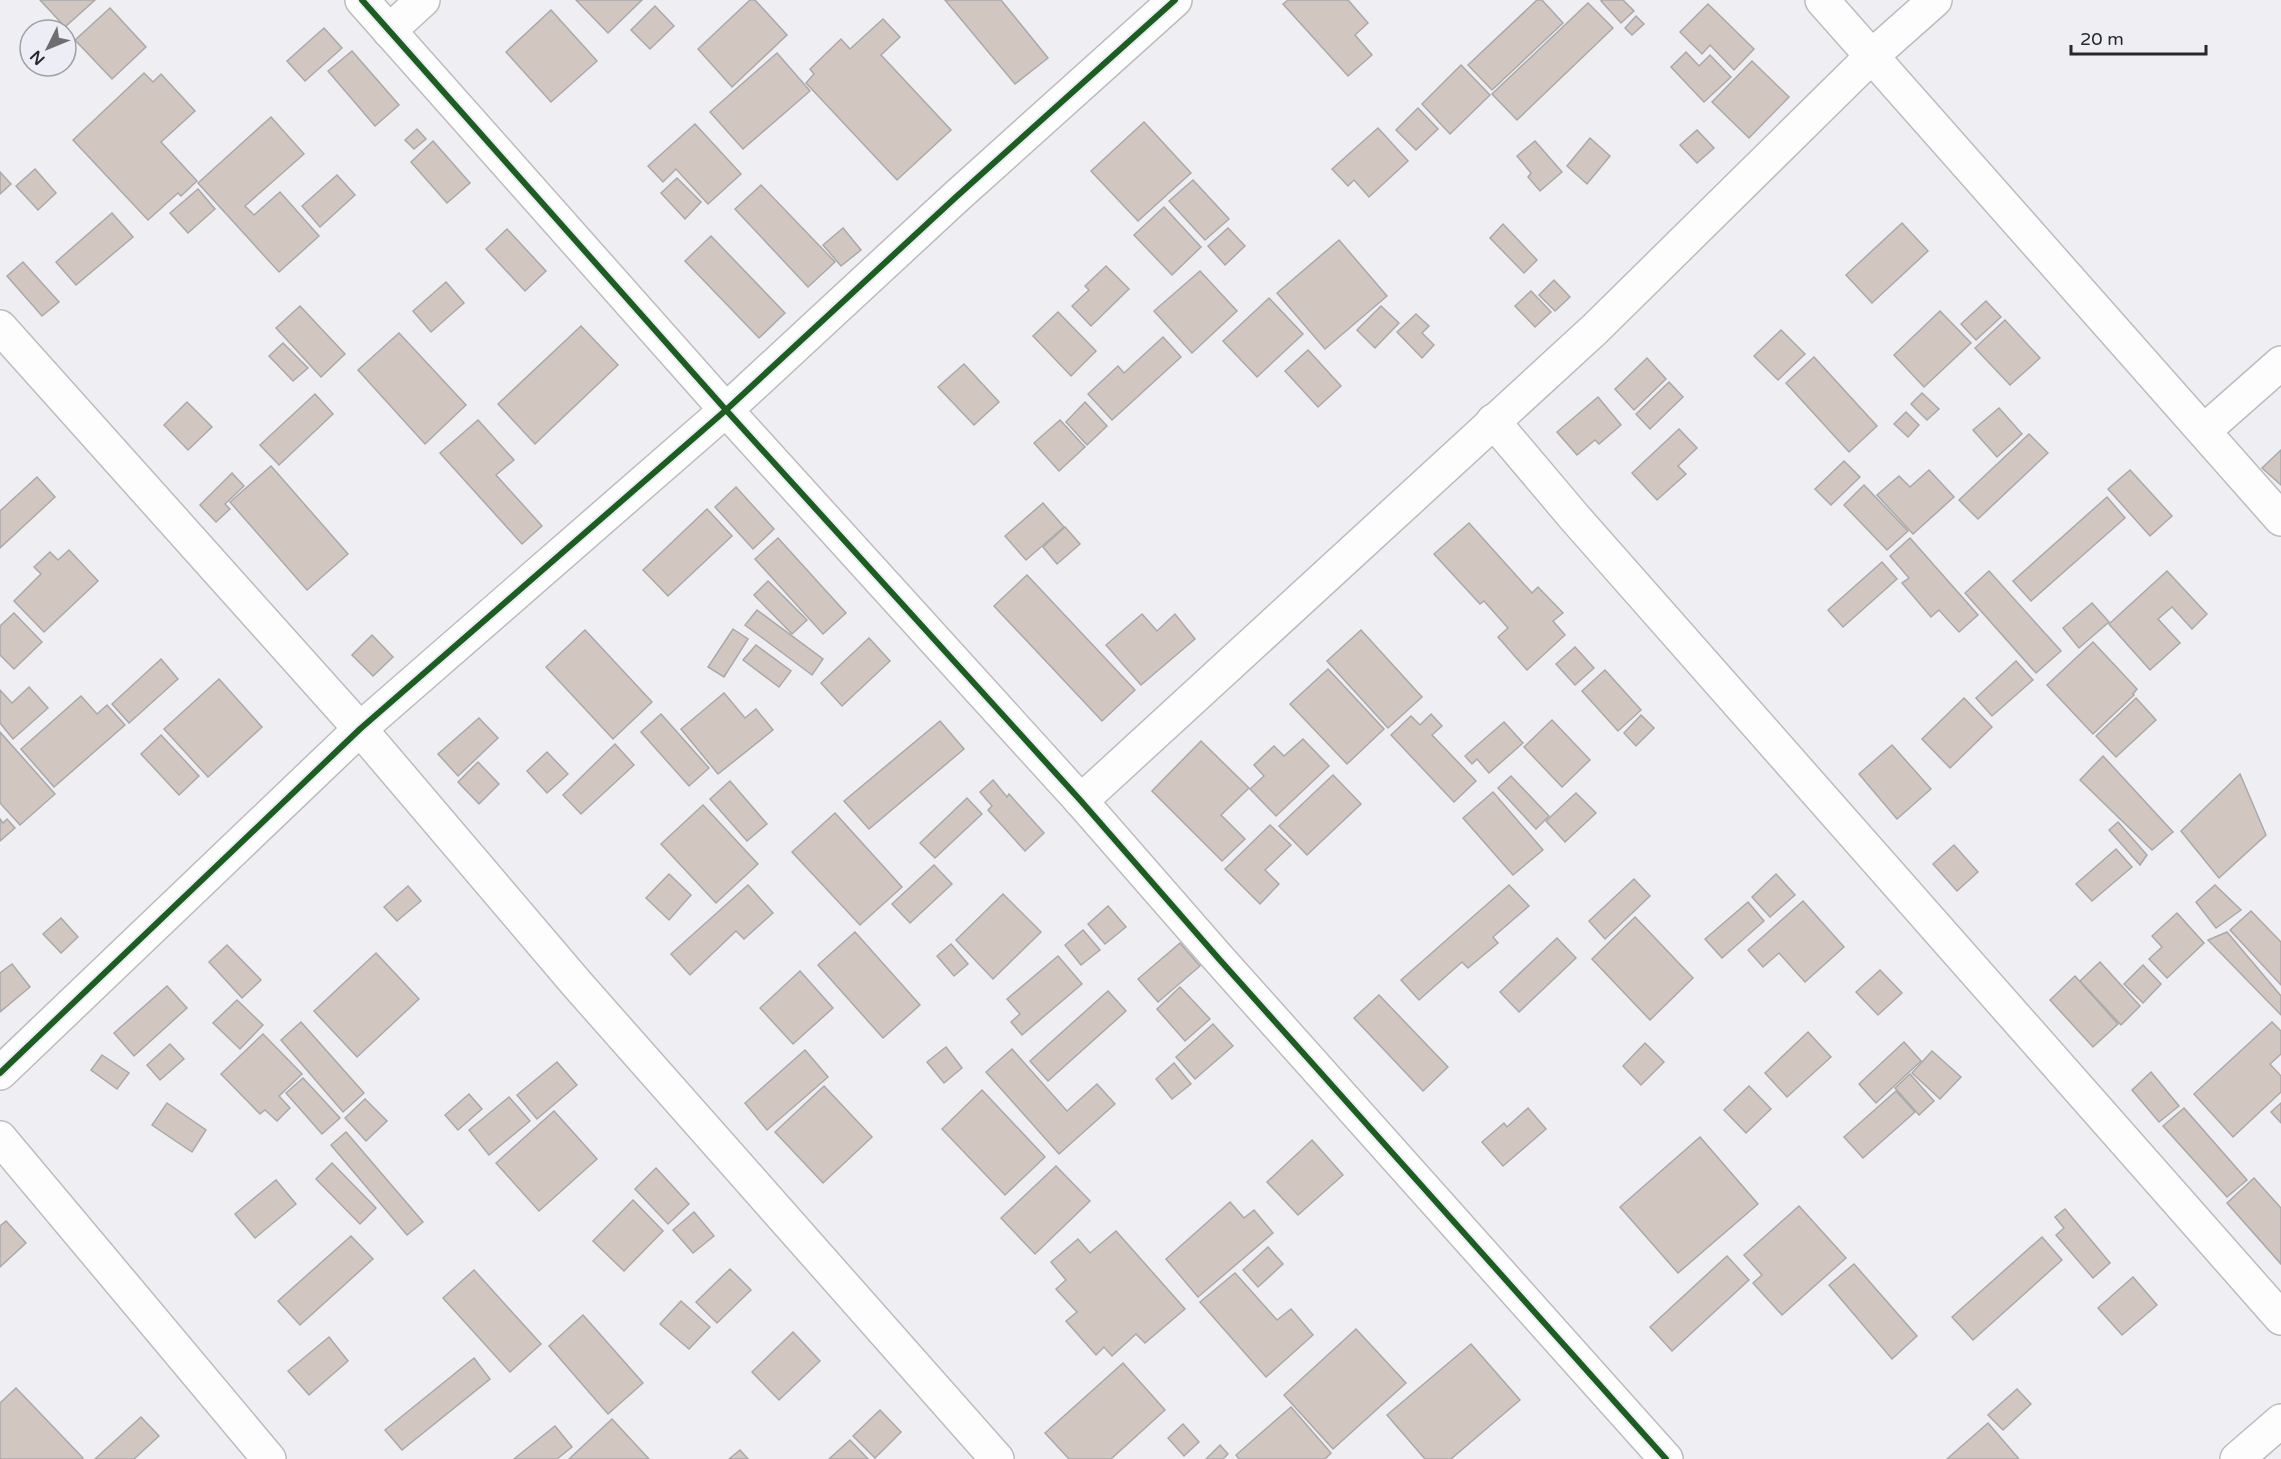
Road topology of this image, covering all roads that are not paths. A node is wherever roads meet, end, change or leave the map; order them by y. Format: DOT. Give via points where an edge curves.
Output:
graph roads {
  1 [pos="362,0"];
  2 [pos="423,0"];
  3 [pos="1175,0"];
  4 [pos="1822,0"];
  5 [pos="1935,0"];
  6 [pos="389,31"];
  7 [pos="1873,55"];
  8 [pos="0,327"];
  9 [pos="2281,363"];
  10 [pos="726,410"];
  11 [pos="1494,421"];
  12 [pos="2204,431"];
  13 [pos="2281,519"];
  14 [pos="360,729"];
  15 [pos="1081,801"];
  16 [pos="0,1073"];
  17 [pos="0,1138"];
  18 [pos="2281,1318"];
  19 [pos="2281,1420"];
  20 [pos="269,1459"];
  21 [pos="997,1459"];
  22 [pos="1666,1459"];
  23 [pos="2237,1459"];
  1 -- 6 [label="street"];
  2 -- 6 [label="street"];
  3 -- 10 [label="street"];
  4 -- 7 [label="street"];
  5 -- 7 [label="street"];
  6 -- 10 [label="street"];
  7 -- 11 [label="street" via="1595,329"];
  7 -- 12 [label="street"];
  8 -- 14 [label="street"];
  9 -- 12 [label="street"];
  10 -- 14 [label="street"];
  10 -- 15 [label="street"];
  11 -- 15 [label="street"];
  11 -- 18 [label="street" via="1575,518"];
  12 -- 13 [label="street"];
  14 -- 16 [label="street"];
  14 -- 21 [label="street" via="576,984"];
  15 -- 22 [label="street"];
  17 -- 20 [label="street"];
  19 -- 23 [label="street"];
}
